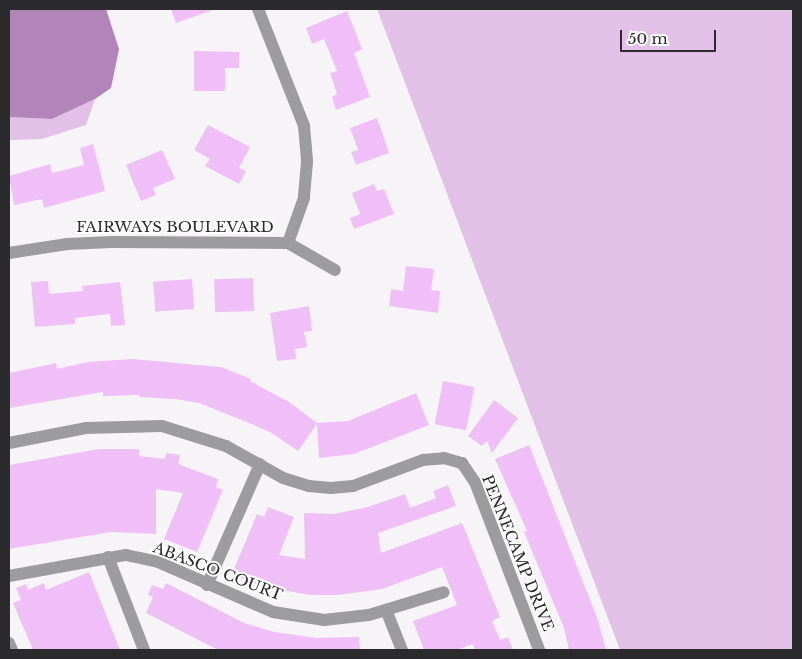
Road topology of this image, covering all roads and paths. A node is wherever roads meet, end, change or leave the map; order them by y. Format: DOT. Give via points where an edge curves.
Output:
graph roads {
  1 [pos="258,9"];
  2 [pos="288,243"];
  3 [pos="9,253"];
  4 [pos="334,270"];
  5 [pos="9,443"];
  6 [pos="260,464"];
  7 [pos="108,557"];
  8 [pos="9,576"];
  9 [pos="207,584"];
  10 [pos="444,592"];
  11 [pos="386,610"];
  12 [pos="9,643"];
  13 [pos="12,650"];
  14 [pos="144,650"];
  15 [pos="402,650"];
  16 [pos="539,650"];
  1 -- 2 [label="street" via="304,126 307,162 304,198"];
  2 -- 3 [label="street, FAIRWAYS BOULEVARD" via="103,242"];
  2 -- 4 [label="street, FAIRWAYS BOULEVARD"];
  5 -- 6 [label="street, PENNECAMP DRIVE" via="86,428 162,426 226,446"];
  6 -- 9 [label="street"];
  6 -- 16 [label="street, PENNECAMP DRIVE" via="283,478 309,486 331,488 353,486 423,460 444,458 462,463 474,482"];
  7 -- 8 [label="street, ABASCO COURT"];
  7 -- 9 [label="street, ABASCO COURT" via="126,555 158,562"];
  7 -- 14 [label="street"];
  9 -- 11 [label="street, ABASCO COURT" via="273,612 324,620"];
  10 -- 11 [label="street, ABASCO COURT"];
  11 -- 15 [label="street"];
  12 -- 13 [label="street"];
}
